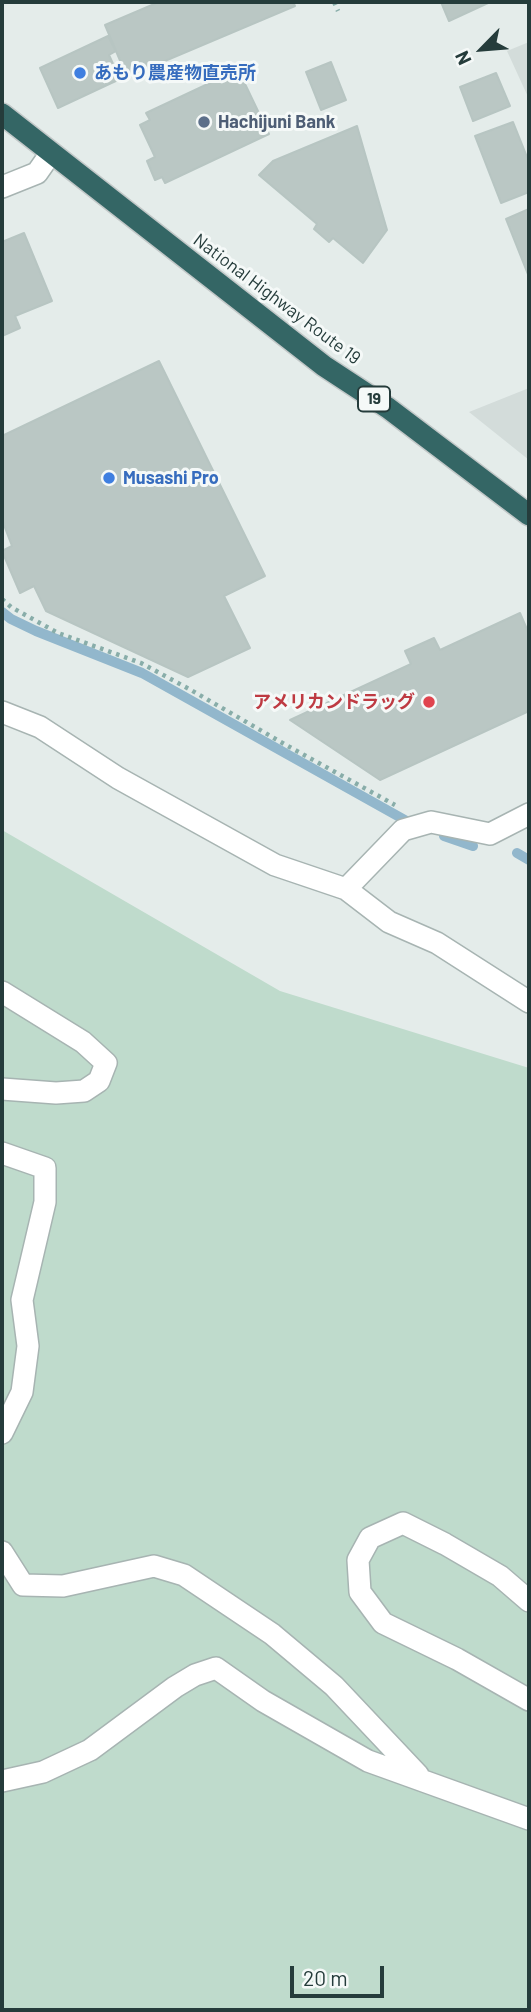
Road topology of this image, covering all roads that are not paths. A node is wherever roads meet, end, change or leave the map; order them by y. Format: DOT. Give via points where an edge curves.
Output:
graph roads {
  1 [pos="2,114"];
  2 [pos="51,153"];
  3 [pos="2,187"];
  4 [pos="529,515"];
  5 [pos="2,712"];
  6 [pos="529,814"];
  7 [pos="346,889"];
  8 [pos="2,992"];
  9 [pos="529,1002"];
  10 [pos="2,1090"];
  11 [pos="2,1153"];
  12 [pos="2,1433"];
  13 [pos="2,1552"];
  14 [pos="529,1601"];
  15 [pos="529,1700"];
  16 [pos="422,1779"];
  17 [pos="2,1781"];
  18 [pos="529,1819"];
  1 -- 2 [label="highway, National Highway Route 19 / 19"];
  2 -- 3 [label="street" via="37,173"];
  2 -- 4 [label="highway, National Highway Route 19 / 19" via="324,366 388,408"];
  5 -- 7 [label="street" via="40,727 118,778 275,864"];
  6 -- 7 [label="street" via="490,834 431,822 403,830"];
  7 -- 9 [label="street" via="389,922 437,943"];
  8 -- 10 [label="street" via="83,1042 106,1063 99,1081 84,1091"];
  11 -- 12 [label="street" via="45,1168 45,1202 22,1300 28,1346 22,1392"];
  13 -- 16 [label="street" via="23,1584 64,1586 154,1566 184,1575 272,1634 334,1686"];
  14 -- 15 [label="street" via="500,1576 403,1523 370,1538 358,1560 360,1592 383,1623"];
  16 -- 17 [label="street" via="368,1760 316,1733 216,1668 175,1687 90,1750 43,1772"];
  16 -- 18 [label="street"];
}
